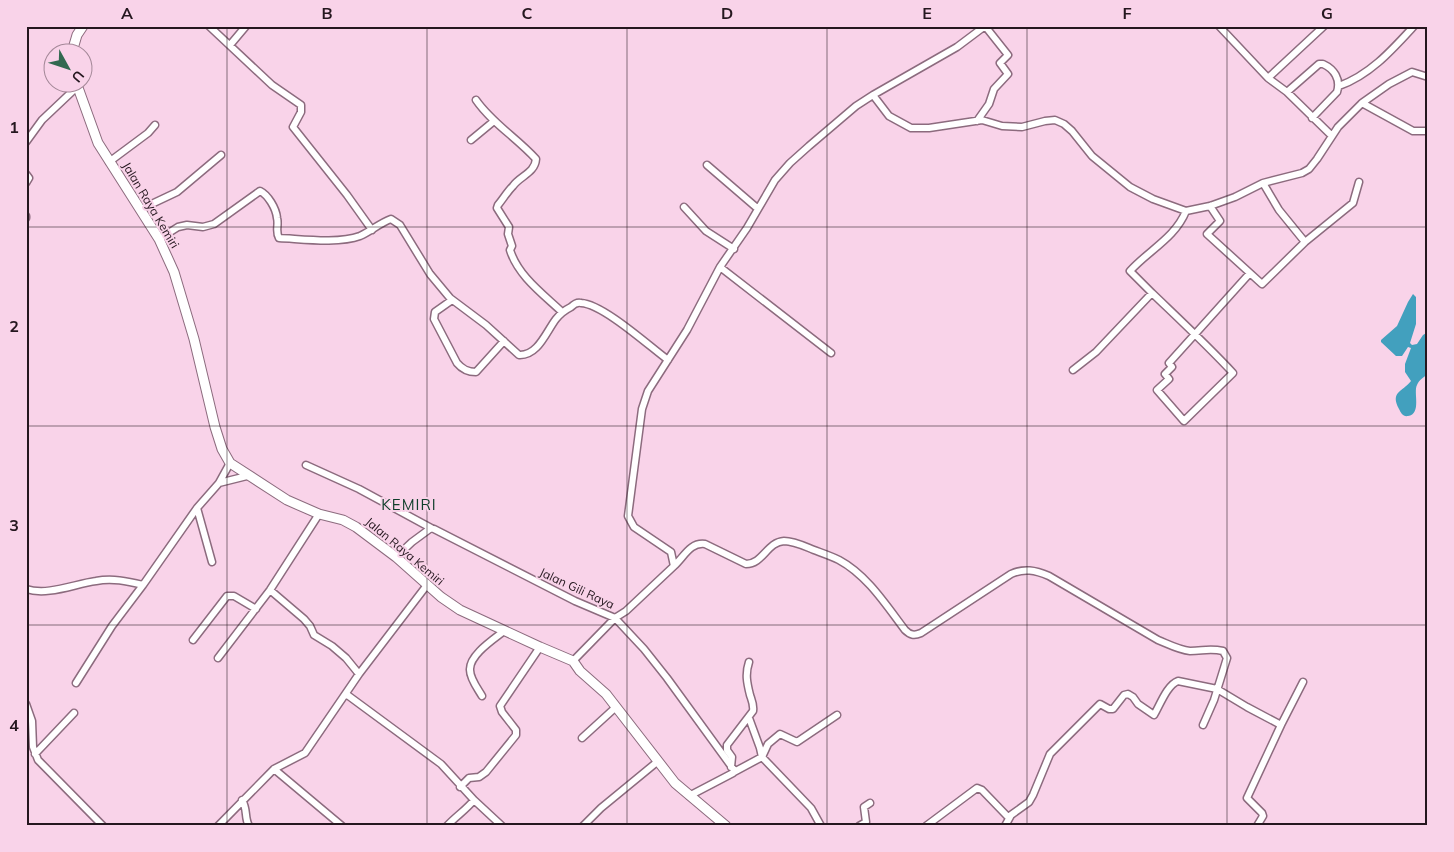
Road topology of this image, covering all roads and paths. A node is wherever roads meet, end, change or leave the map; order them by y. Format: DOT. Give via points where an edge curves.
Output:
graph roads {
  1 [pos="83,26"];
  2 [pos="209,26"];
  3 [pos="246,26"];
  4 [pos="985,26"];
  5 [pos="1219,26"];
  6 [pos="1324,26"];
  7 [pos="1414,26"];
  8 [pos="75,42"];
  9 [pos="230,45"];
  10 [pos="1428,77"];
  11 [pos="1268,78"];
  12 [pos="1339,86"];
  13 [pos="69,92"];
  14 [pos="80,92"];
  15 [pos="1287,92"];
  16 [pos="873,95"];
  17 [pos="476,100"];
  18 [pos="1362,103"];
  19 [pos="1312,118"];
  20 [pos="494,121"];
  21 [pos="977,121"];
  22 [pos="155,125"];
  23 [pos="1428,131"];
  24 [pos="1332,136"];
  25 [pos="472,140"];
  26 [pos="26,142"];
  27 [pos="221,155"];
  28 [pos="109,162"];
  29 [pos="707,165"];
  30 [pos="26,174"];
  31 [pos="1359,182"];
  32 [pos="26,183"];
  33 [pos="1263,183"];
  34 [pos="1210,206"];
  35 [pos="684,207"];
  36 [pos="757,208"];
  37 [pos="141,209"];
  38 [pos="1186,211"];
  39 [pos="372,230"];
  40 [pos="159,239"];
  41 [pos="1305,242"];
  42 [pos="734,249"];
  43 [pos="720,267"];
  44 [pos="1250,273"];
  45 [pos="1152,293"];
  46 [pos="452,300"];
  47 [pos="562,312"];
  48 [pos="1195,335"];
  49 [pos="504,342"];
  50 [pos="831,353"];
  51 [pos="668,360"];
  52 [pos="1073,370"];
  53 [pos="230,463"];
  54 [pos="306,465"];
  55 [pos="248,476"];
  56 [pos="219,484"];
  57 [pos="197,508"];
  58 [pos="319,514"];
  59 [pos="430,528"];
  60 [pos="396,557"];
  61 [pos="212,562"];
  62 [pos="674,566"];
  63 [pos="143,585"];
  64 [pos="426,585"];
  65 [pos="26,589"];
  66 [pos="270,590"];
  67 [pos="256,610"];
  68 [pos="615,618"];
  69 [pos="504,631"];
  70 [pos="193,640"];
  71 [pos="540,647"];
  72 [pos="218,658"];
  73 [pos="573,661"];
  74 [pos="749,662"];
  75 [pos="360,674"];
  76 [pos="1303,682"];
  77 [pos="76,683"];
  78 [pos="1217,689"];
  79 [pos="346,694"];
  80 [pos="482,696"];
  81 [pos="26,704"];
  82 [pos="616,707"];
  83 [pos="74,713"];
  84 [pos="837,716"];
  85 [pos="749,718"];
  86 [pos="1203,725"];
  87 [pos="1280,725"];
  88 [pos="582,738"];
  89 [pos="35,754"];
  90 [pos="762,757"];
  91 [pos="657,762"];
  92 [pos="274,768"];
  93 [pos="732,769"];
  94 [pos="460,787"];
  95 [pos="689,796"];
  96 [pos="242,800"];
  97 [pos="474,800"];
  98 [pos="870,803"];
  99 [pos="1009,818"];
  100 [pos="864,825"];
  101 [pos="102,826"];
  102 [pos="218,826"];
  103 [pos="249,826"];
  104 [pos="342,826"];
  105 [pos="447,826"];
  106 [pos="502,826"];
  107 [pos="583,826"];
  108 [pos="726,826"];
  109 [pos="822,826"];
  110 [pos="926,826"];
  111 [pos="1005,826"];
  112 [pos="1257,826"];
  1 -- 8 [label="street"];
  2 -- 9 [label="street"];
  3 -- 9 [label="street"];
  4 -- 16 [label="street" via="957,47"];
  4 -- 21 [label="street" via="1008,55 1000,63 1008,74 994,89 989,104"];
  5 -- 11 [label="street"];
  6 -- 11 [label="street"];
  7 -- 12 [label="street" via="1372,68"];
  9 -- 39 [label="street" via="272,85 301,105 293,127"];
  10 -- 18 [label="street" via="1412,72"];
  11 -- 15 [label="street"];
  12 -- 15 [label="street" via="1335,73 1319,64"];
  12 -- 19 [label="street"];
  13 -- 26 [label="street"];
  14 -- 28 [label="street, Jalan Raya Kemiri" via="98,143"];
  15 -- 19 [label="street"];
  16 -- 21 [label="street" via="889,116 911,128"];
  16 -- 36 [label="street" via="790,163"];
  17 -- 20 [label="street"];
  18 -- 23 [label="street" via="1413,132"];
  18 -- 24 [label="street"];
  19 -- 24 [label="street"];
  20 -- 25 [label="street"];
  20 -- 47 [label="street" via="536,160 532,171 514,185 497,208 509,227 510,250 517,267"];
  21 -- 38 [label="street" via="1022,127 1055,120 1072,131 1092,156 1130,187"];
  22 -- 28 [label="street"];
  24 -- 33 [label="street" via="1308,169"];
  27 -- 37 [label="street" via="177,192"];
  28 -- 37 [label="street, Jalan Raya Kemiri"];
  29 -- 36 [label="street"];
  30 -- 32 [label="street" via="29,178"];
  31 -- 41 [label="street" via="1353,203"];
  33 -- 34 [label="street"];
  33 -- 41 [label="street" via="1279,210"];
  34 -- 38 [label="street"];
  34 -- 44 [label="street" via="1220,221 1206,234"];
  35 -- 42 [label="street" via="706,231"];
  36 -- 42 [label="street"];
  37 -- 40 [label="street, Jalan Raya Kemiri"];
  38 -- 45 [label="street" via="1164,241 1130,270"];
  39 -- 40 [label="street" via="349,238 278,238 274,207 260,191 214,224 178,227"];
  39 -- 46 [label="street" via="388,220 395,220 430,274"];
  40 -- 53 [label="street, Jalan Raya Kemiri" via="182,295 215,427"];
  41 -- 44 [label="street" via="1263,284"];
  42 -- 43 [label="street"];
  43 -- 50 [label="street"];
  43 -- 51 [label="street"];
  44 -- 48 [label="street"];
  45 -- 48 [label="street"];
  45 -- 52 [label="street" via="1096,352"];
  46 -- 49 [label="street"];
  46 -- 49 [label="street" via="435,312 434,319 462,369 476,372"];
  47 -- 49 [label="street" via="531,353 519,355"];
  47 -- 51 [label="street" via="575,303 593,306"];
  48 -- 48 [label="street" via="1169,363 1172,367 1166,374 1169,379 1157,390 1184,421 1233,373"];
  51 -- 62 [label="street" via="648,391 642,409 628,516 634,528 671,552"];
  53 -- 55 [label="street, Jalan Raya Kemiri"];
  53 -- 56 [label="street"];
  54 -- 59 [label="street, Jalan Gili Raya" via="359,489"];
  55 -- 56 [label="street"];
  55 -- 58 [label="street, Jalan Raya Kemiri" via="287,500"];
  56 -- 57 [label="street"];
  57 -- 61 [label="street"];
  57 -- 63 [label="street"];
  58 -- 60 [label="street, Jalan Raya Kemiri" via="350,523"];
  58 -- 66 [label="street"];
  59 -- 60 [label="street"];
  59 -- 68 [label="street, Jalan Gili Raya" via="575,602"];
  60 -- 64 [label="street, Jalan Raya Kemiri"];
  62 -- 68 [label="street"];
  62 -- 78 [label="street" via="699,543 750,564 779,542 794,542 843,562 873,588 905,630 914,636 1011,574 1032,570 1174,647 1189,651 1211,648 1223,651 1227,658"];
  63 -- 65 [label="street" via="117,579 38,592"];
  63 -- 77 [label="street"];
  64 -- 69 [label="street, Jalan Raya Kemiri" via="460,610"];
  64 -- 75 [label="street"];
  66 -- 67 [label="street"];
  66 -- 75 [label="street" via="304,618 314,635 332,646"];
  67 -- 70 [label="street" via="234,596 227,596"];
  67 -- 72 [label="street"];
  68 -- 73 [label="street"];
  68 -- 93 [label="street, Jalan Gili Raya" via="655,664"];
  69 -- 71 [label="street, Jalan Raya Kemiri"];
  69 -- 80 [label="street" via="481,649 470,666 471,676"];
  71 -- 73 [label="street, Jalan Raya Kemiri"];
  71 -- 94 [label="street" via="500,706 516,735 486,772 469,778"];
  73 -- 82 [label="street, Jalan Raya Kemiri"];
  74 -- 85 [label="street" via="746,682 754,707"];
  75 -- 79 [label="street"];
  76 -- 87 [label="street"];
  78 -- 86 [label="street"];
  78 -- 87 [label="street"];
  78 -- 99 [label="street" via="1176,681 1154,715 1128,694 1113,709 1100,704 1050,754 1029,802"];
  79 -- 92 [label="street" via="304,753"];
  79 -- 94 [label="street" via="441,764"];
  81 -- 89 [label="street" via="32,721"];
  82 -- 88 [label="street"];
  82 -- 91 [label="street, Jalan Raya Kemiri"];
  83 -- 89 [label="street"];
  84 -- 90 [label="street" via="797,742 778,736 768,744"];
  85 -- 90 [label="street"];
  85 -- 93 [label="street" via="726,747 732,757"];
  87 -- 112 [label="street" via="1247,798 1262,813"];
  89 -- 101 [label="street"];
  90 -- 93 [label="street"];
  90 -- 109 [label="street" via="811,808"];
  91 -- 95 [label="street, Jalan Raya Kemiri"];
  91 -- 107 [label="street"];
  92 -- 96 [label="street"];
  92 -- 104 [label="street"];
  93 -- 95 [label="street"];
  94 -- 97 [label="street"];
  95 -- 108 [label="street, Jalan Raya Kemiri"];
  96 -- 102 [label="street"];
  96 -- 103 [label="street"];
  97 -- 105 [label="street"];
  97 -- 106 [label="street"];
  98 -- 100 [label="street" via="864,807"];
  99 -- 110 [label="street" via="977,788"];
  99 -- 111 [label="street"];
}
